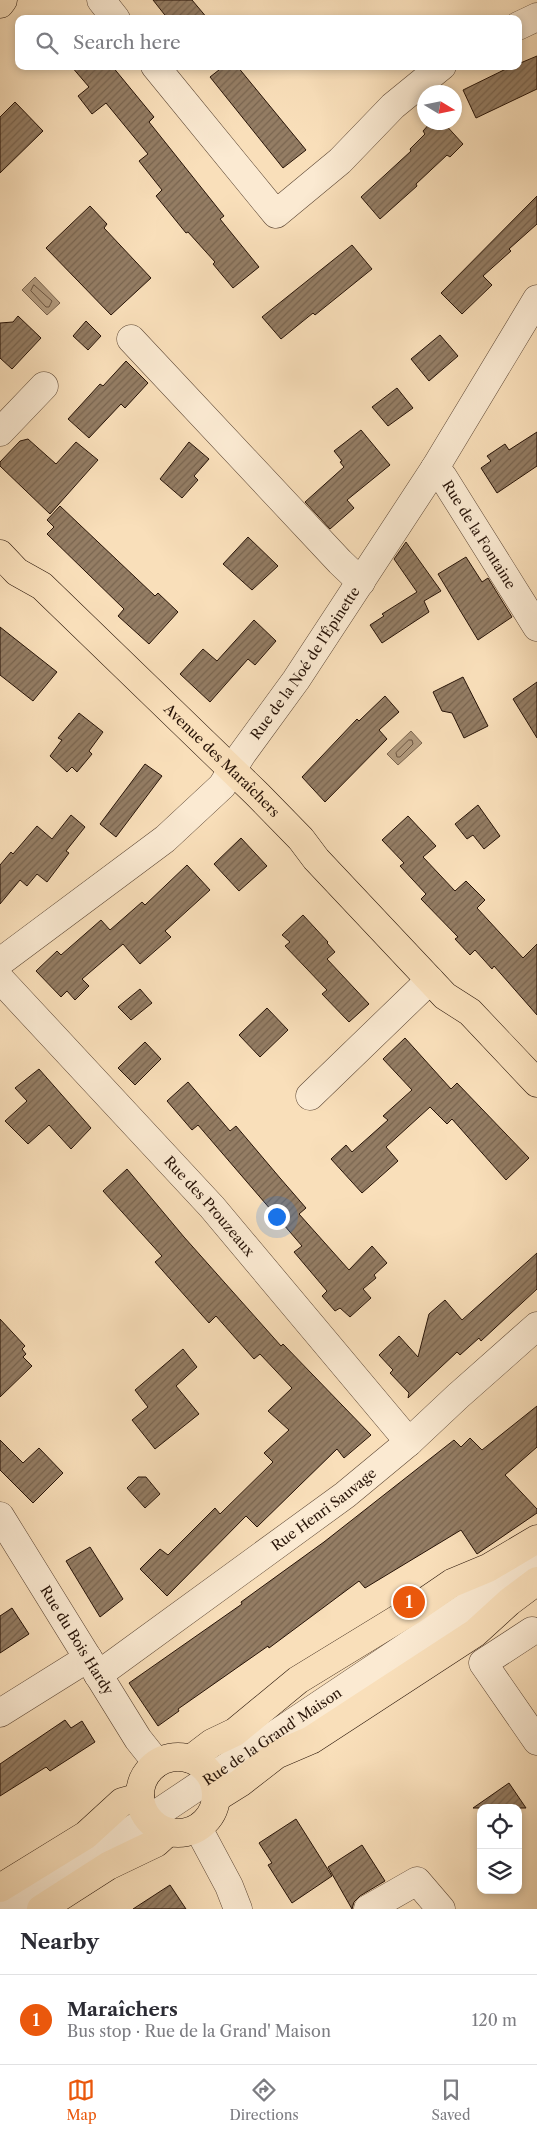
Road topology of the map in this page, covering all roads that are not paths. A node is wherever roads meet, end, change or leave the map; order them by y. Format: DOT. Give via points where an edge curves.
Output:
graph roads {
  1 [pos="3,0"];
  2 [pos="101,0"];
  3 [pos="0,4"];
  4 [pos="113,15"];
  5 [pos="158,70"];
  6 [pos="437,70"];
  7 [pos="537,299"];
  8 [pos="131,338"];
  9 [pos="44,386"];
  10 [pos="0,432"];
  11 [pos="435,468"];
  12 [pos="0,554"];
  13 [pos="361,582"];
  14 [pos="537,627"];
  15 [pos="233,769"];
  16 [pos="0,962"];
  17 [pos="0,979"];
  18 [pos="430,980"];
  19 [pos="537,1083"];
  20 [pos="310,1096"];
  21 [pos="537,1326"];
  22 [pos="410,1442"];
  23 [pos="0,1516"];
  24 [pos="537,1538"];
  25 [pos="537,1559"];
  26 [pos="537,1580"];
  27 [pos="509,1602"];
  28 [pos="534,1635"];
  29 [pos="93,1667"];
  30 [pos="0,1713"];
  31 [pos="537,1741"];
  32 [pos="157,1763"];
  33 [pos="206,1778"];
  34 [pos="152,1816"];
  35 [pos="198,1828"];
  36 [pos="0,1888"];
  37 [pos="4,1909"];
  38 [pos="41,1909"];
  39 [pos="238,1909"];
  40 [pos="368,1909"];
  41 [pos="441,1909"];
  1 -- 3 [label="main road"];
  2 -- 4 [label="street"];
  5 -- 6 [label="street" via="276,214 340,161 393,106"];
  7 -- 11 [label="street, Rue de la Noé de l'Épinette"];
  8 -- 13 [label="street"];
  9 -- 10 [label="street"];
  11 -- 13 [label="street, Rue de la Noé de l'Épinette"];
  11 -- 14 [label="street, Rue de la Fontaine"];
  12 -- 15 [label="main road, Avenue des Maraîchers" via="17,572 42,586"];
  13 -- 15 [label="street, Rue de la Noé de l'Épinette"];
  15 -- 16 [label="street, Rue de la Noé de l'Épinette" via="222,786 165,839"];
  15 -- 18 [label="main road, Avenue des Maraîchers"];
  17 -- 22 [label="street, Rue des Prouzeaux" via="212,1207"];
  18 -- 19 [label="main road, Avenue des Maraîchers" via="445,996 470,1012"];
  18 -- 20 [label="street"];
  21 -- 22 [label="street, Rue Henri Sauvage"];
  22 -- 29 [label="street, Rue Henri Sauvage" via="344,1495"];
  23 -- 29 [label="street, Rue du Bois Hardy"];
  24 -- 33 [label="main road, Rue de la Grand' Maison" via="488,1568 452,1583 298,1680 235,1732 212,1743"];
  25 -- 33 [label="street, Rue de la Grand' Maison"];
  26 -- 27 [label="main road, Rue de la Grand' Maison"];
  27 -- 28 [label="street"];
  27 -- 33 [label="main road, Rue de la Grand' Maison" via="475,1633 311,1740 276,1755 240,1783"];
  28 -- 31 [label="street" via="484,1662"];
  29 -- 30 [label="street, Rue Henri Sauvage"];
  29 -- 32 [label="street, Rue du Bois Hardy"];
  32 -- 33 [label="main road" via="174,1758"];
  32 -- 34 [label="main road" via="144,1778"];
  33 -- 34 [label="street, Rue de la Grand' Maison"];
  33 -- 35 [label="main road" via="213,1810"];
  34 -- 35 [label="main road" via="188,1832"];
  34 -- 36 [label="main road, Rue de la Grand' Maison" via="122,1802 86,1835"];
  34 -- 37 [label="street, Rue de la Grand' Maison"];
  34 -- 38 [label="main road, Rue de la Grand' Maison" via="156,1843 108,1866"];
  35 -- 39 [label="street"];
  40 -- 41 [label="street" via="417,1881"];
}
